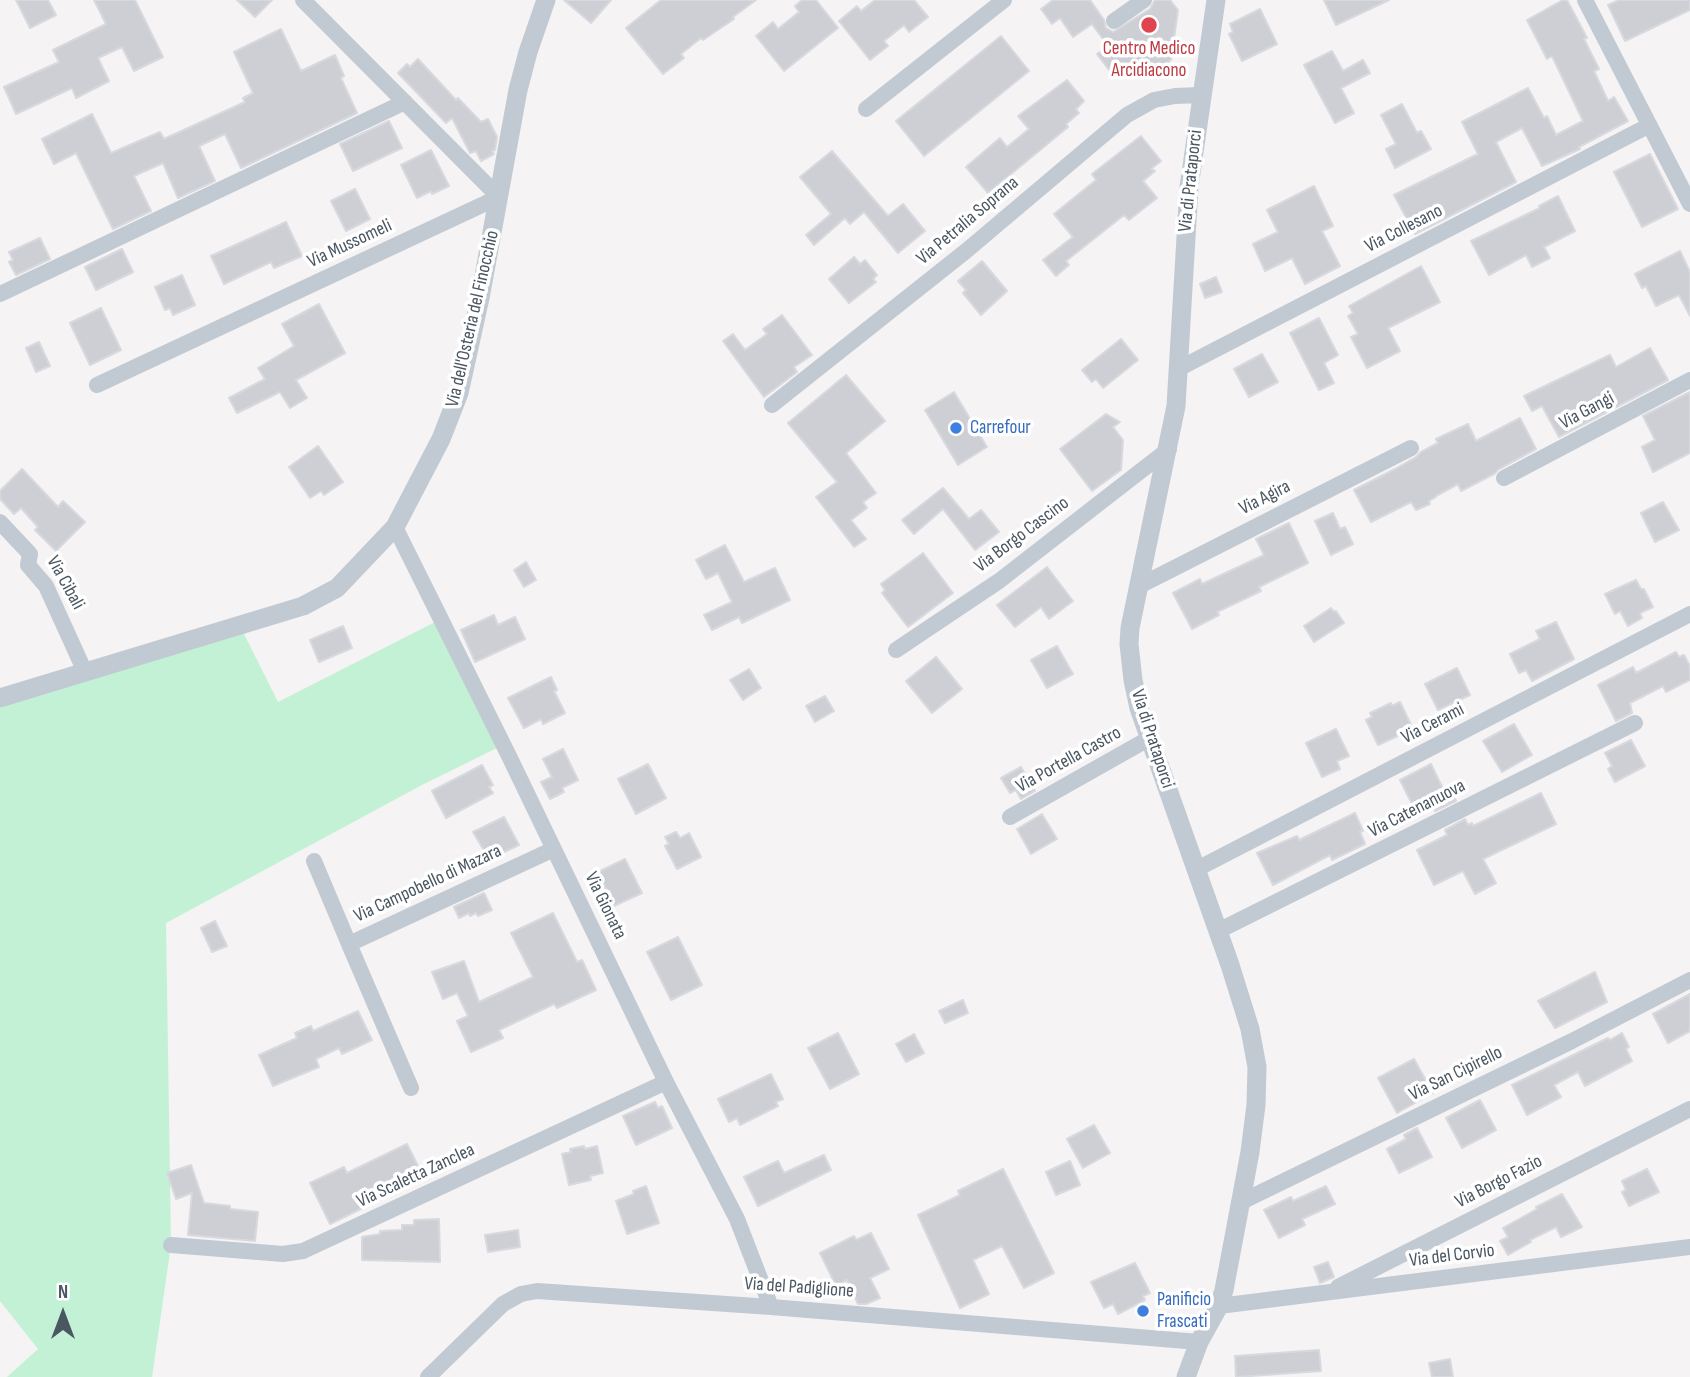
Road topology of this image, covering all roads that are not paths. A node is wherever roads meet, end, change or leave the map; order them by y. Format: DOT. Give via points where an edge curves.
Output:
graph roads {
  1 [pos="303,0"];
  2 [pos="546,0"];
  3 [pos="1004,0"];
  4 [pos="1144,0"];
  5 [pos="1216,0"];
  6 [pos="1584,0"];
  7 [pos="1114,21"];
  8 [pos="1201,95"];
  9 [pos="405,102"];
  10 [pos="866,108"];
  11 [pos="1648,126"];
  12 [pos="499,197"];
  13 [pos="1690,204"];
  14 [pos="0,295"];
  15 [pos="1180,368"];
  16 [pos="1690,380"];
  17 [pos="97,385"];
  18 [pos="772,405"];
  19 [pos="1411,448"];
  20 [pos="1169,449"];
  21 [pos="1504,478"];
  22 [pos="0,522"];
  23 [pos="395,527"];
  24 [pos="1139,586"];
  25 [pos="1690,614"];
  26 [pos="896,650"];
  27 [pos="85,672"];
  28 [pos="0,698"];
  29 [pos="1635,723"];
  30 [pos="1150,738"];
  31 [pos="1010,817"];
  32 [pos="554,849"];
  33 [pos="314,862"];
  34 [pos="1195,870"];
  35 [pos="1218,931"];
  36 [pos="349,944"];
  37 [pos="1690,979"];
  38 [pos="666,1082"];
  39 [pos="411,1088"];
  40 [pos="1690,1109"];
  41 [pos="1240,1202"];
  42 [pos="171,1245"];
  43 [pos="1690,1247"];
  44 [pos="1327,1293"];
  45 [pos="1219,1306"];
  46 [pos="771,1307"];
  47 [pos="1199,1342"];
  48 [pos="428,1377"];
  49 [pos="1186,1377"];
  1 -- 9 [label="street"];
  2 -- 12 [label="street, Via dell'Osteria del Finocchio" via="521,77"];
  3 -- 10 [label="street"];
  4 -- 7 [label="street"];
  5 -- 8 [label="street, Via di Prataporci"];
  6 -- 11 [label="street"];
  8 -- 15 [label="street, Via di Prataporci" via="1189,187"];
  8 -- 18 [label="street, Via Petralia Soprana" via="1154,100 1127,115"];
  9 -- 12 [label="street"];
  9 -- 14 [label="street"];
  11 -- 13 [label="street"];
  11 -- 15 [label="street, Via Collesano"];
  12 -- 17 [label="street, Via Mussomeli"];
  12 -- 23 [label="street, Via dell'Osteria del Finocchio" via="454,410"];
  15 -- 20 [label="street, Via di Prataporci"];
  16 -- 21 [label="street, Via Gangi"];
  19 -- 24 [label="street, Via Agira"];
  20 -- 24 [label="street, Via di Prataporci"];
  20 -- 26 [label="street, Via Borgo Cascino" via="999,581"];
  22 -- 27 [label="street, Via Cibali" via="28,551 28,565 46,586"];
  23 -- 27 [label="street, Via dell'Osteria del Finocchio" via="344,582 314,601"];
  23 -- 32 [label="street, Via Gionata"];
  24 -- 30 [label="street, Via di Prataporci" via="1130,628 1130,662"];
  25 -- 34 [label="street, Via Cerami"];
  27 -- 28 [label="street, Via dell'Osteria del Finocchio"];
  29 -- 35 [label="street, Via Catenanuova"];
  30 -- 31 [label="street, Via Portella Castro"];
  30 -- 34 [label="street, Via di Prataporci"];
  32 -- 36 [label="street, Via Campobello di Mazara"];
  32 -- 38 [label="street, Via Gionata"];
  33 -- 36 [label="street"];
  34 -- 35 [label="street, Via di Prataporci"];
  35 -- 41 [label="street, Via di Prataporci" via="1247,1017 1257,1067"];
  36 -- 39 [label="street, Via Campobello di Mazara"];
  37 -- 41 [label="street, Via San Cipirello"];
  38 -- 42 [label="street, Via Scaletta Zanclea" via="303,1251 277,1254"];
  38 -- 46 [label="street, Via Gionata" via="737,1219"];
  40 -- 44 [label="street, Via Borgo Fazio"];
  41 -- 45 [label="street, Via di Prataporci"];
  43 -- 44 [label="street, Via del Corvio"];
  44 -- 45 [label="street, Via del Corvio"];
  45 -- 47 [label="street, Via di Prataporci"];
  46 -- 47 [label="street, Via del Padiglione"];
  46 -- 48 [label="street, Via del Padiglione" via="530,1292 503,1304"];
  47 -- 49 [label="street, Via di Prataporci"];
}
